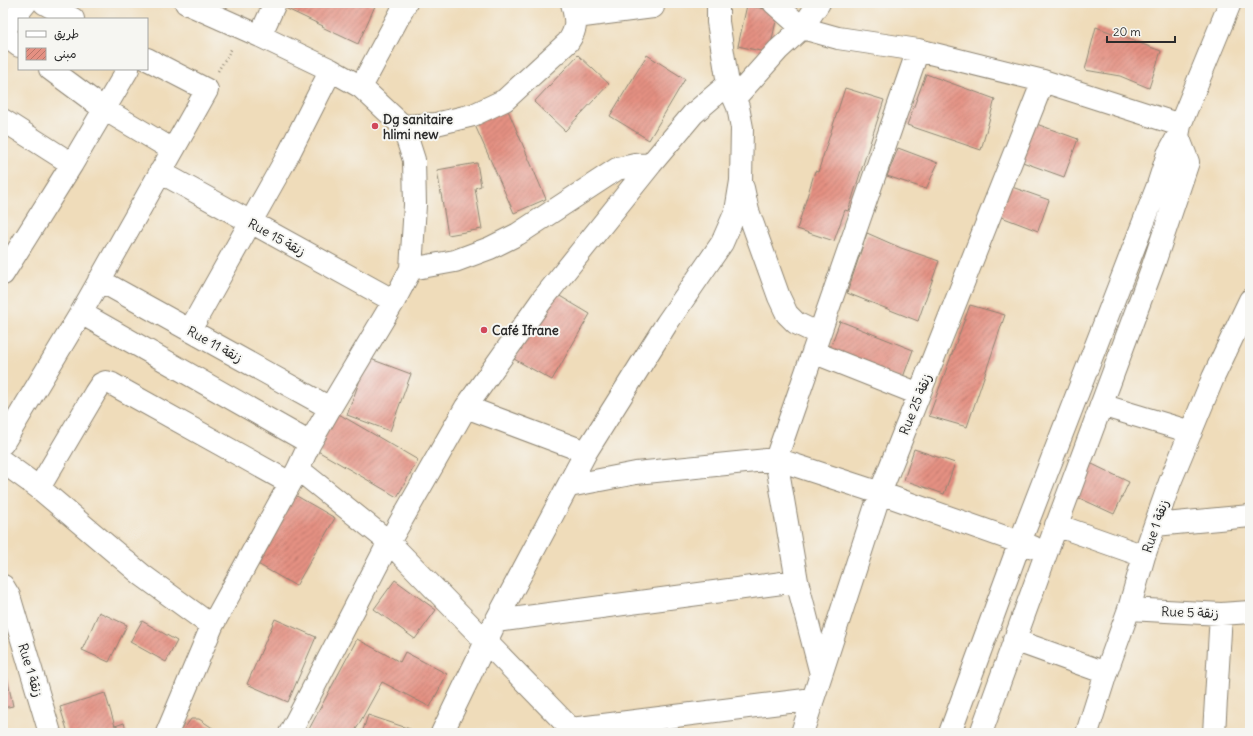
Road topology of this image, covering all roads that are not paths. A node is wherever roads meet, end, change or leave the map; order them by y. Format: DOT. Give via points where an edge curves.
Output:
graph roads {
  1 [pos="26,3"];
  2 [pos="44,3"];
  3 [pos="186,3"];
  4 [pos="275,3"];
  5 [pos="406,3"];
  6 [pos="718,3"];
  7 [pos="774,3"];
  8 [pos="819,3"];
  9 [pos="1230,3"];
  10 [pos="653,7"];
  11 [pos="574,10"];
  12 [pos="71,18"];
  13 [pos="5,25"];
  14 [pos="802,28"];
  15 [pos="252,32"];
  16 [pos="18,44"];
  17 [pos="918,50"];
  18 [pos="148,60"];
  19 [pos="51,70"];
  20 [pos="127,70"];
  21 [pos="332,70"];
  22 [pos="1043,80"];
  23 [pos="361,86"];
  24 [pos="731,91"];
  25 [pos="104,109"];
  26 [pos="3,120"];
  27 [pos="403,126"];
  28 [pos="1179,130"];
  29 [pos="173,150"];
  30 [pos="72,164"];
  31 [pos="651,164"];
  32 [pos="160,172"];
  33 [pos="741,181"];
  34 [pos="251,223"];
  35 [pos="411,269"];
  36 [pos="4,271"];
  37 [pos="99,280"];
  38 [pos="1250,300"];
  39 [pos="394,301"];
  40 [pos="81,313"];
  41 [pos="1244,327"];
  42 [pos="190,330"];
  43 [pos="816,343"];
  44 [pos="919,394"];
  45 [pos="1101,405"];
  46 [pos="466,407"];
  47 [pos="330,408"];
  48 [pos="1191,432"];
  49 [pos="3,443"];
  50 [pos="310,444"];
  51 [pos="586,452"];
  52 [pos="776,459"];
  53 [pos="3,462"];
  54 [pos="294,476"];
  55 [pos="569,486"];
  56 [pos="39,488"];
  57 [pos="880,493"];
  58 [pos="1250,516"];
  59 [pos="1056,525"];
  60 [pos="1155,525"];
  61 [pos="389,542"];
  62 [pos="1020,542"];
  63 [pos="1046,551"];
  64 [pos="1144,556"];
  65 [pos="797,581"];
  66 [pos="3,586"];
  67 [pos="1129,609"];
  68 [pos="1250,612"];
  69 [pos="1221,614"];
  70 [pos="496,621"];
  71 [pos="212,626"];
  72 [pos="1014,640"];
  73 [pos="485,642"];
  74 [pos="1106,673"];
  75 [pos="821,674"];
  76 [pos="813,699"];
  77 [pos="573,731"];
  78 [pos="50,733"];
  79 [pos="167,733"];
  80 [pos="290,733"];
  81 [pos="442,733"];
  82 [pos="802,733"];
  83 [pos="950,733"];
  84 [pos="981,733"];
  85 [pos="1087,733"];
  86 [pos="1214,733"];
  1 -- 13 [label="street"];
  2 -- 12 [label="street"];
  3 -- 15 [label="street"];
  4 -- 15 [label="street"];
  5 -- 23 [label="street"];
  6 -- 24 [label="street" via="718,22"];
  7 -- 14 [label="street"];
  8 -- 14 [label="street"];
  9 -- 28 [label="street"];
  10 -- 11 [label="street"];
  11 -- 27 [label="street" via="574,33 568,42 505,100 473,115 436,124"];
  13 -- 16 [label="street"];
  14 -- 17 [label="street" via="838,38"];
  14 -- 24 [label="street"];
  15 -- 21 [label="street"];
  17 -- 22 [label="street"];
  17 -- 43 [label="street"];
  18 -- 29 [label="street" via="207,90"];
  19 -- 25 [label="street"];
  20 -- 25 [label="street"];
  21 -- 23 [label="street"];
  21 -- 34 [label="street"];
  22 -- 28 [label="street"];
  22 -- 44 [label="street, Rue 25 زنقة"];
  23 -- 27 [label="street"];
  24 -- 31 [label="street" via="693,114"];
  24 -- 33 [label="street" via="738,107 742,128"];
  25 -- 29 [label="street"];
  25 -- 30 [label="street"];
  26 -- 30 [label="street"];
  27 -- 35 [label="street" via="414,160 415,205"];
  28 -- 45 [label="street" via="1188,162 1153,266"];
  28 -- 62 [label="street"];
  29 -- 32 [label="street"];
  30 -- 36 [label="street"];
  31 -- 35 [label="street" via="617,169 518,234 490,248 455,261"];
  31 -- 46 [label="street" via="542,300"];
  32 -- 34 [label="street, Rue 15 زنقة"];
  32 -- 37 [label="street"];
  33 -- 43 [label="street" via="748,211 779,297 787,314"];
  33 -- 51 [label="street" via="736,211 722,243 667,323"];
  34 -- 39 [label="street, Rue 15 زنقة"];
  34 -- 42 [label="street"];
  35 -- 39 [label="street"];
  37 -- 40 [label="street"];
  37 -- 42 [label="street, Rue 11 زنقة"];
  38 -- 41 [label="street, Rue 1 زنقة"];
  39 -- 47 [label="street"];
  40 -- 49 [label="street"];
  40 -- 50 [label="street"];
  41 -- 48 [label="street, Rue 1 زنقة" via="1213,378"];
  42 -- 47 [label="street, Rue 11 زنقة"];
  43 -- 44 [label="street"];
  43 -- 52 [label="street"];
  44 -- 57 [label="street, Rue 25 زنقة"];
  45 -- 48 [label="street"];
  45 -- 59 [label="street"];
  46 -- 51 [label="street"];
  46 -- 61 [label="street"];
  47 -- 50 [label="street"];
  48 -- 60 [label="street, Rue 1 زنقة"];
  50 -- 54 [label="street"];
  51 -- 55 [label="street"];
  52 -- 55 [label="street" via="636,473"];
  52 -- 57 [label="street"];
  52 -- 65 [label="street"];
  53 -- 56 [label="street"];
  54 -- 56 [label="street" via="106,382 101,384 95,393"];
  54 -- 61 [label="street"];
  54 -- 71 [label="street"];
  55 -- 70 [label="street"];
  56 -- 71 [label="street" via="142,575"];
  57 -- 62 [label="street"];
  57 -- 75 [label="street, Rue 25 زنقة"];
  58 -- 60 [label="street"];
  59 -- 63 [label="street"];
  59 -- 64 [label="street"];
  60 -- 64 [label="street, Rue 1 زنقة"];
  61 -- 73 [label="street"];
  61 -- 80 [label="street"];
  62 -- 63 [label="street"];
  62 -- 83 [label="street"];
  63 -- 72 [label="street"];
  64 -- 67 [label="street, Rue 1 زنقة"];
  65 -- 70 [label="street"];
  65 -- 75 [label="street"];
  66 -- 78 [label="street, Rue 1 زنقة"];
  67 -- 69 [label="street, Rue 5 زنقة"];
  67 -- 74 [label="street, Rue 1 زنقة"];
  68 -- 69 [label="street, Rue 5 زنقة"];
  69 -- 86 [label="street"];
  70 -- 73 [label="street"];
  71 -- 79 [label="street"];
  72 -- 74 [label="street"];
  72 -- 84 [label="street"];
  73 -- 77 [label="street"];
  73 -- 81 [label="street"];
  74 -- 85 [label="street, Rue 1 زنقة"];
  75 -- 76 [label="street, Rue 25 زنقة"];
  76 -- 77 [label="street"];
  76 -- 82 [label="street, Rue 25 زنقة"];
}
